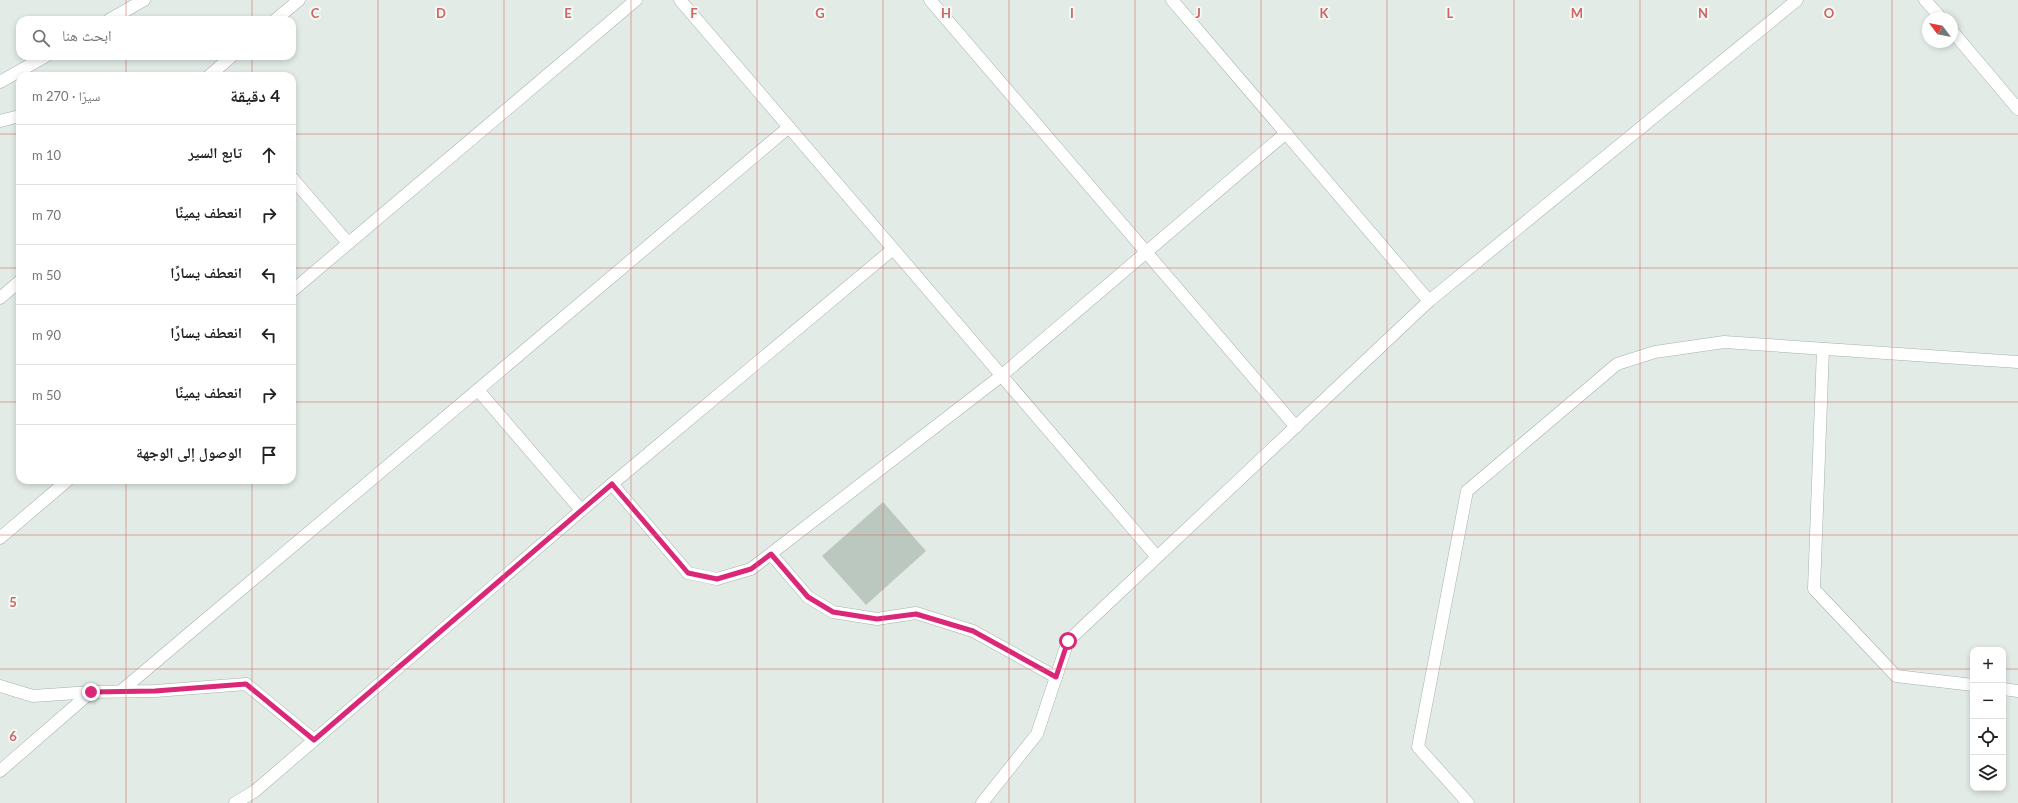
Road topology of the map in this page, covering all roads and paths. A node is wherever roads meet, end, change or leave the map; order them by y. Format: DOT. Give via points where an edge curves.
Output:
graph roads {
  1 [pos="144,0"];
  2 [pos="299,0"];
  3 [pos="636,0"];
  4 [pos="680,0"];
  5 [pos="930,0"];
  6 [pos="1172,0"];
  7 [pos="1797,0"];
  8 [pos="1925,0"];
  9 [pos="1936,12"];
  10 [pos="116,16"];
  11 [pos="280,16"];
  12 [pos="1958,38"];
  13 [pos="39,60"];
  14 [pos="227,60"];
  15 [pos="18,72"];
  16 [pos="214,72"];
  17 [pos="16,73"];
  18 [pos="0,82"];
  19 [pos="2018,109"];
  20 [pos="16,117"];
  21 [pos="0,121"];
  22 [pos="789,127"];
  23 [pos="1286,133"];
  24 [pos="296,183"];
  25 [pos="348,244"];
  26 [pos="893,249"];
  27 [pos="1145,251"];
  28 [pos="16,284"];
  29 [pos="296,288"];
  30 [pos="0,298"];
  31 [pos="1429,301"];
  32 [pos="1823,349"];
  33 [pos="2018,362"];
  34 [pos="1001,376"];
  35 [pos="478,390"];
  36 [pos="1296,427"];
  37 [pos="63,484"];
  38 [pos="612,484"];
  39 [pos="581,510"];
  40 [pos="0,538"];
  41 [pos="771,554"];
  42 [pos="1157,558"];
  43 [pos="1056,677"];
  44 [pos="1970,685"];
  45 [pos="0,686"];
  46 [pos="2006,689"];
  47 [pos="121,691"];
  48 [pos="2018,691"];
  49 [pos="91,692"];
  50 [pos="314,740"];
  51 [pos="0,771"];
  52 [pos="236,803"];
  53 [pos="982,803"];
  54 [pos="1468,803"];
  1 -- 10 [label="street"];
  2 -- 11 [label="street"];
  3 -- 25 [label="street"];
  4 -- 22 [label="street"];
  5 -- 27 [label="street"];
  6 -- 23 [label="street"];
  7 -- 31 [label="street"];
  8 -- 9 [label="street"];
  12 -- 19 [label="street"];
  13 -- 15 [label="street"];
  14 -- 16 [label="street"];
  17 -- 18 [label="street"];
  20 -- 21 [label="street"];
  22 -- 26 [label="street"];
  22 -- 35 [label="street"];
  23 -- 27 [label="street"];
  23 -- 31 [label="street"];
  24 -- 25 [label="street"];
  25 -- 29 [label="street"];
  26 -- 34 [label="street"];
  26 -- 38 [label="street"];
  27 -- 34 [label="street"];
  27 -- 36 [label="street"];
  28 -- 30 [label="street"];
  31 -- 36 [label="street"];
  32 -- 33 [label="street"];
  32 -- 44 [label="street" via="1814,589 1896,676"];
  32 -- 54 [label="street" via="1724,342 1655,352 1617,364 1466,491 1418,747"];
  34 -- 41 [label="street"];
  34 -- 42 [label="street"];
  35 -- 39 [label="street"];
  35 -- 47 [label="street"];
  36 -- 42 [label="street"];
  37 -- 40 [label="street"];
  38 -- 39 [label="street"];
  38 -- 41 [label="street" via="688,573 717,579 751,569"];
  39 -- 50 [label="street"];
  41 -- 43 [label="street" via="808,597 833,612 877,619 916,614 973,631"];
  42 -- 43 [label="street" via="1068,641"];
  43 -- 53 [label="street" via="1037,734"];
  45 -- 49 [label="street" via="33,696"];
  46 -- 48 [label="street"];
  47 -- 49 [label="street"];
  47 -- 50 [label="street" via="246,684"];
  49 -- 51 [label="street"];
  50 -- 52 [label="street" via="255,791"];
}
